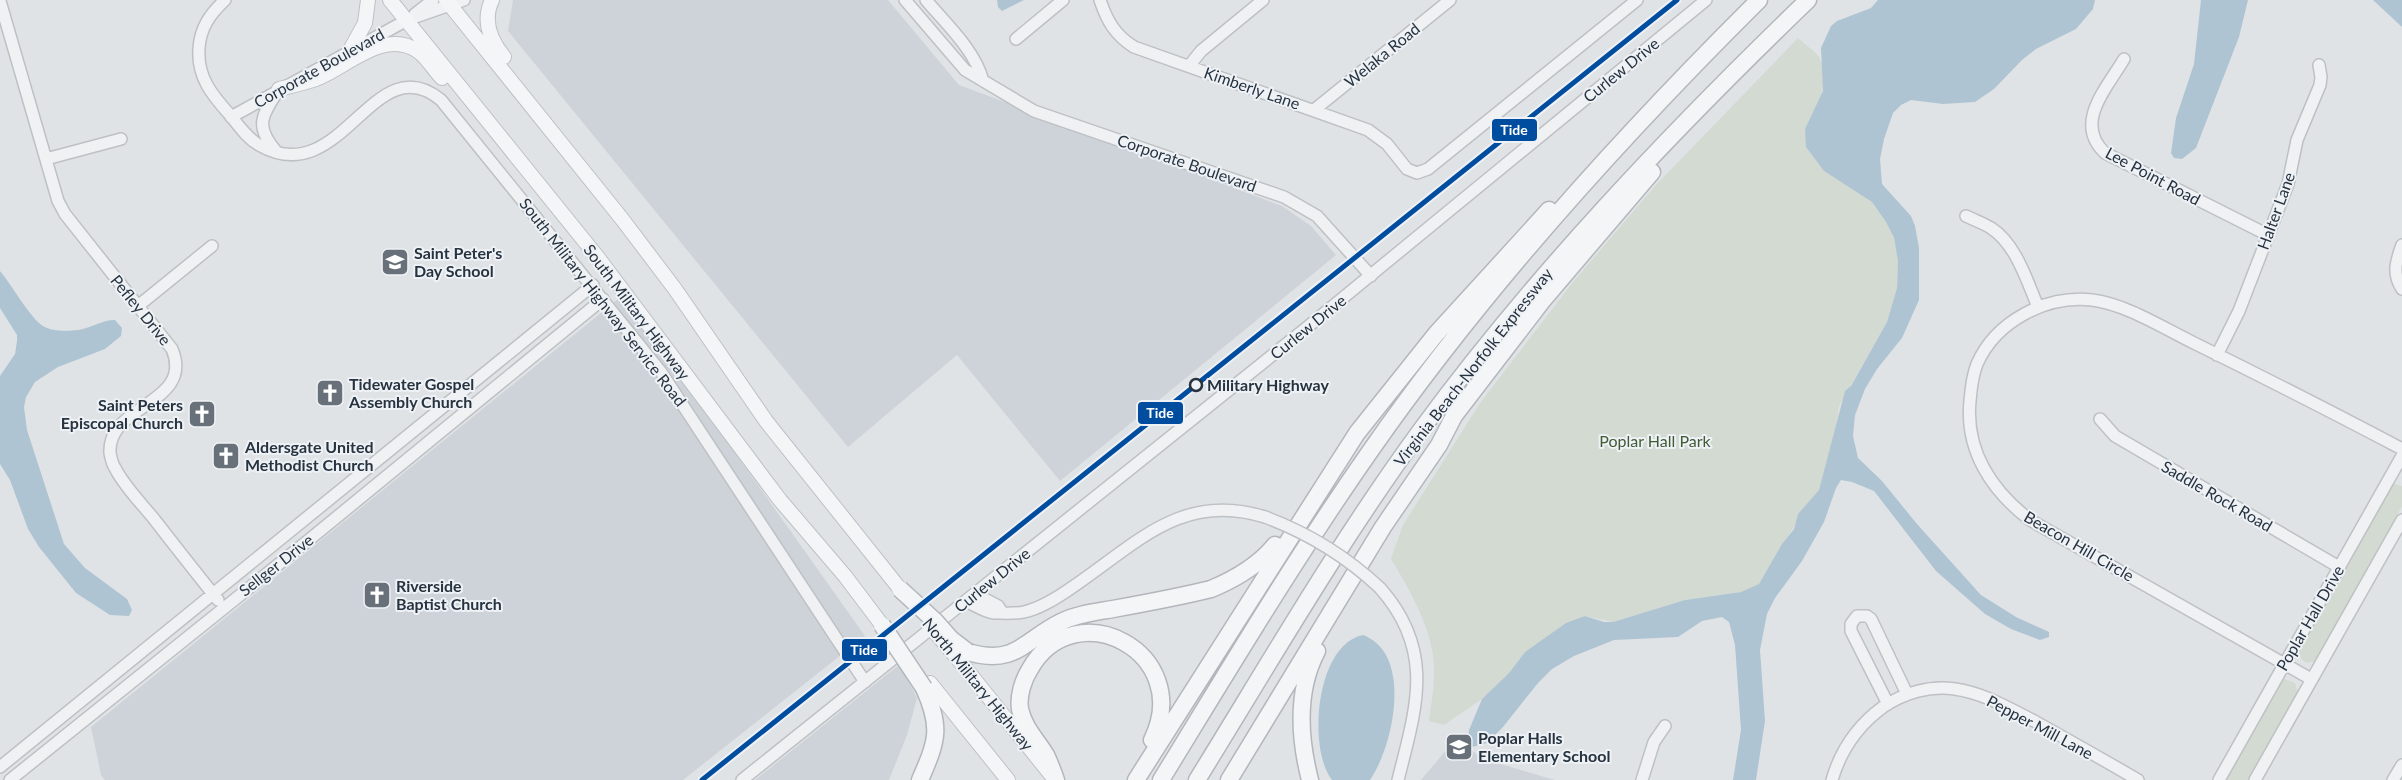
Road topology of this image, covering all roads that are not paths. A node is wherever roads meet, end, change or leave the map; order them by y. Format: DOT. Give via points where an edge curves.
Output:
graph roads {
  1 [pos="225,0"];
  2 [pos="368,0"];
  3 [pos="390,0"];
  4 [pos="433,0"];
  5 [pos="464,0"];
  6 [pos="492,0"];
  7 [pos="905,0"];
  8 [pos="926,0"];
  9 [pos="1063,0"];
  10 [pos="1100,0"];
  11 [pos="1263,0"];
  12 [pos="1450,0"];
  13 [pos="1637,0"];
  14 [pos="1706,0"];
  15 [pos="1759,0"];
  16 [pos="1808,0"];
  17 [pos="0,1"];
  18 [pos="448,3"];
  19 [pos="407,20"];
  20 [pos="1016,39"];
  21 [pos="349,52"];
  22 [pos="1754,55"];
  23 [pos="2124,59"];
  24 [pos="2319,65"];
  25 [pos="1189,66"];
  26 [pos="983,81"];
  27 [pos="279,89"];
  28 [pos="1314,110"];
  29 [pos="231,117"];
  30 [pos="486,120"];
  31 [pos="121,139"];
  32 [pos="1620,144"];
  33 [pos="276,151"];
  34 [pos="46,158"];
  35 [pos="578,164"];
  36 [pos="1966,216"];
  37 [pos="2268,235"];
  38 [pos="2402,245"];
  39 [pos="212,246"];
  40 [pos="1371,276"];
  41 [pos="593,285"];
  42 [pos="2402,289"];
  43 [pos="603,299"];
  44 [pos="138,306"];
  45 [pos="2038,307"];
  46 [pos="531,336"];
  47 [pos="542,349"];
  48 [pos="2217,355"];
  49 [pos="441,410"];
  50 [pos="2100,419"];
  51 [pos="451,423"];
  52 [pos="398,444"];
  53 [pos="2402,449"];
  54 [pos="2402,456"];
  55 [pos="408,457"];
  56 [pos="2398,471"];
  57 [pos="1326,480"];
  58 [pos="2402,520"];
  59 [pos="275,544"];
  60 [pos="286,558"];
  61 [pos="2339,567"];
  62 [pos="1348,583"];
  63 [pos="896,584"];
  64 [pos="213,594"];
  65 [pos="971,597"];
  66 [pos="224,607"];
  67 [pos="882,625"];
  68 [pos="963,656"];
  69 [pos="2284,664"];
  70 [pos="2311,679"];
  71 [pos="865,682"];
  72 [pos="927,686"];
  73 [pos="1907,694"];
  74 [pos="1888,704"];
  75 [pos="1666,726"];
  76 [pos="2402,765"];
  77 [pos="0,767"];
  78 [pos="10,780"];
  79 [pos="742,780"];
  80 [pos="920,780"];
  81 [pos="1008,780"];
  82 [pos="1056,780"];
  83 [pos="1135,780"];
  84 [pos="1160,780"];
  85 [pos="1197,780"];
  86 [pos="1229,780"];
  87 [pos="1310,780"];
  88 [pos="1398,780"];
  89 [pos="1642,780"];
  90 [pos="1832,780"];
  91 [pos="2138,780"];
  92 [pos="2218,780"];
  93 [pos="2255,780"];
  94 [pos="2393,780"];
  1 -- 29 [label="street, South Military Highway Service Road" via="202,31 198,57 204,82"];
  2 -- 21 [label="main road" via="365,23"];
  3 -- 19 [label="main road, South Military Highway"];
  4 -- 19 [label="street, Corporate Boulevard"];
  5 -- 18 [label="street, Corporate Boulevard"];
  6 -- 35 [label="main road" via="488,23 494,46 540,101"];
  7 -- 26 [label="street, Corporate Boulevard" via="965,70"];
  8 -- 26 [label="street" via="964,45"];
  9 -- 20 [label="street"];
  10 -- 25 [label="street, Kimberly Lane" via="1108,22 1122,40"];
  11 -- 25 [label="street" via="1201,51"];
  12 -- 28 [label="street, Welaka Road"];
  13 -- 28 [label="street, Kimberly Lane" via="1421,172 1411,172 1378,136 1368,130"];
  14 -- 40 [label="street, Curlew Drive"];
  15 -- 32 [label="highway, Virginia Beach-Norfolk Expressway"];
  16 -- 22 [label="highway, Virginia Beach-Norfolk Expressway"];
  17 -- 34 [label="street, Pefley Drive"];
  18 -- 19 [label="street, Corporate Boulevard"];
  18 -- 35 [label="main road"];
  19 -- 21 [label="street, Corporate Boulevard"];
  19 -- 30 [label="main road, South Military Highway"];
  21 -- 27 [label="street, Corporate Boulevard"];
  22 -- 62 [label="highway" via="1587,246 1484,376 1454,416 1440,445"];
  22 -- 85 [label="highway, Virginia Beach-Norfolk Expressway" via="1580,234 1457,382 1345,540"];
  23 -- 37 [label="street, Lee Point Road" via="2092,112 2091,130 2098,147"];
  24 -- 37 [label="street, Halter Lane" via="2320,85 2297,140 2288,184"];
  25 -- 28 [label="street, Kimberly Lane"];
  26 -- 40 [label="street, Corporate Boulevard" via="1034,111 1284,197 1304,207 1322,220"];
  27 -- 29 [label="street, Corporate Boulevard"];
  27 -- 30 [label="main road" via="317,79 375,48 401,45 419,52"];
  27 -- 33 [label="street" via="265,111 262,126"];
  29 -- 33 [label="street, South Military Highway Service Road" via="258,144"];
  30 -- 67 [label="main road, South Military Highway" via="599,259 780,500"];
  31 -- 34 [label="street"];
  32 -- 57 [label="highway" via="1545,213 1464,302 1368,420"];
  32 -- 84 [label="highway, Virginia Beach-Norfolk Expressway" via="1491,293 1377,441"];
  33 -- 41 [label="street, South Military Highway Service Road" via="294,154 321,148 385,95 404,88 426,90 441,100"];
  34 -- 44 [label="street, Pefley Drive" via="65,214"];
  35 -- 63 [label="main road" via="675,289 766,421"];
  36 -- 45 [label="street" via="1990,228 2006,242"];
  37 -- 48 [label="street, Halter Lane" via="2239,311"];
  38 -- 42 [label="street" via="2395,273"];
  39 -- 44 [label="street"];
  40 -- 65 [label="street, Curlew Drive"];
  41 -- 43 [label="street, South Military Highway Service Road"];
  41 -- 46 [label="street, Sellger Drive"];
  43 -- 47 [label="street, Sellger Drive"];
  43 -- 71 [label="street, South Military Highway Service Road" via="692,416"];
  44 -- 64 [label="street, Pefley Drive" via="172,349 176,374 168,388 118,428 111,444 112,462"];
  45 -- 48 [label="street, Beacon Hill Circle" via="2071,300 2106,303"];
  45 -- 69 [label="street, Beacon Hill Circle" via="1996,337 1977,364 1974,375 1969,408 1971,440 1983,469 1994,485 2030,520"];
  46 -- 47 [label="street"];
  46 -- 49 [label="street, Sellger Drive"];
  47 -- 51 [label="street, Sellger Drive"];
  48 -- 53 [label="street, Beacon Hill Circle"];
  49 -- 51 [label="street"];
  49 -- 52 [label="street, Sellger Drive"];
  50 -- 61 [label="street, Saddle Rock Road" via="2115,436"];
  51 -- 55 [label="street, Sellger Drive"];
  52 -- 55 [label="street"];
  52 -- 59 [label="street, Sellger Drive"];
  54 -- 56 [label="street, Poplar Hall Drive"];
  55 -- 60 [label="street, Sellger Drive"];
  56 -- 61 [label="street, Poplar Hall Drive"];
  57 -- 68 [label="highway" via="1271,551 1228,582 1194,593 1076,616 1049,629 1022,650"];
  57 -- 83 [label="highway"];
  58 -- 70 [label="street, Poplar Hall Drive"];
  59 -- 60 [label="street"];
  59 -- 64 [label="street, Sellger Drive"];
  60 -- 66 [label="street, Sellger Drive"];
  61 -- 69 [label="street, Poplar Hall Drive"];
  62 -- 86 [label="highway"];
  62 -- 87 [label="highway" via="1311,663 1302,702 1301,737"];
  63 -- 68 [label="highway, bridge" via="936,622"];
  64 -- 66 [label="street, Pefley Drive"];
  64 -- 77 [label="street, Sellger Drive"];
  65 -- 71 [label="street, Curlew Drive"];
  65 -- 88 [label="street, bridge" via="993,613 1018,613 1043,605 1148,532 1175,518 1222,509 1265,517 1326,546 1364,572 1399,611 1418,666 1417,698"];
  66 -- 78 [label="street, Sellger Drive"];
  67 -- 72 [label="highway, bridge"];
  68 -- 82 [label="main road, North Military Highway"];
  69 -- 70 [label="street, Beacon Hill Circle"];
  69 -- 92 [label="street, Poplar Hall Drive"];
  70 -- 93 [label="street, Poplar Hall Drive"];
  71 -- 79 [label="street, Curlew Drive"];
  72 -- 80 [label="highway" via="936,730 932,751"];
  72 -- 81 [label="main road"];
  73 -- 74 [label="street, Pepper Mill Lane"];
  73 -- 74 [label="street" via="1871,619 1857,616 1851,624 1852,631"];
  73 -- 91 [label="street, Pepper Mill Lane" via="1954,689 1989,699"];
  74 -- 90 [label="street, Pepper Mill Lane" via="1862,724 1852,737"];
  75 -- 89 [label="street" via="1654,742"];
  76 -- 94 [label="street"];
  82 -- 83 [label="highway" via="1020,710 1022,687 1041,654 1060,640 1085,633 1110,636 1125,642 1144,656 1157,678 1161,700 1159,727"];
}
